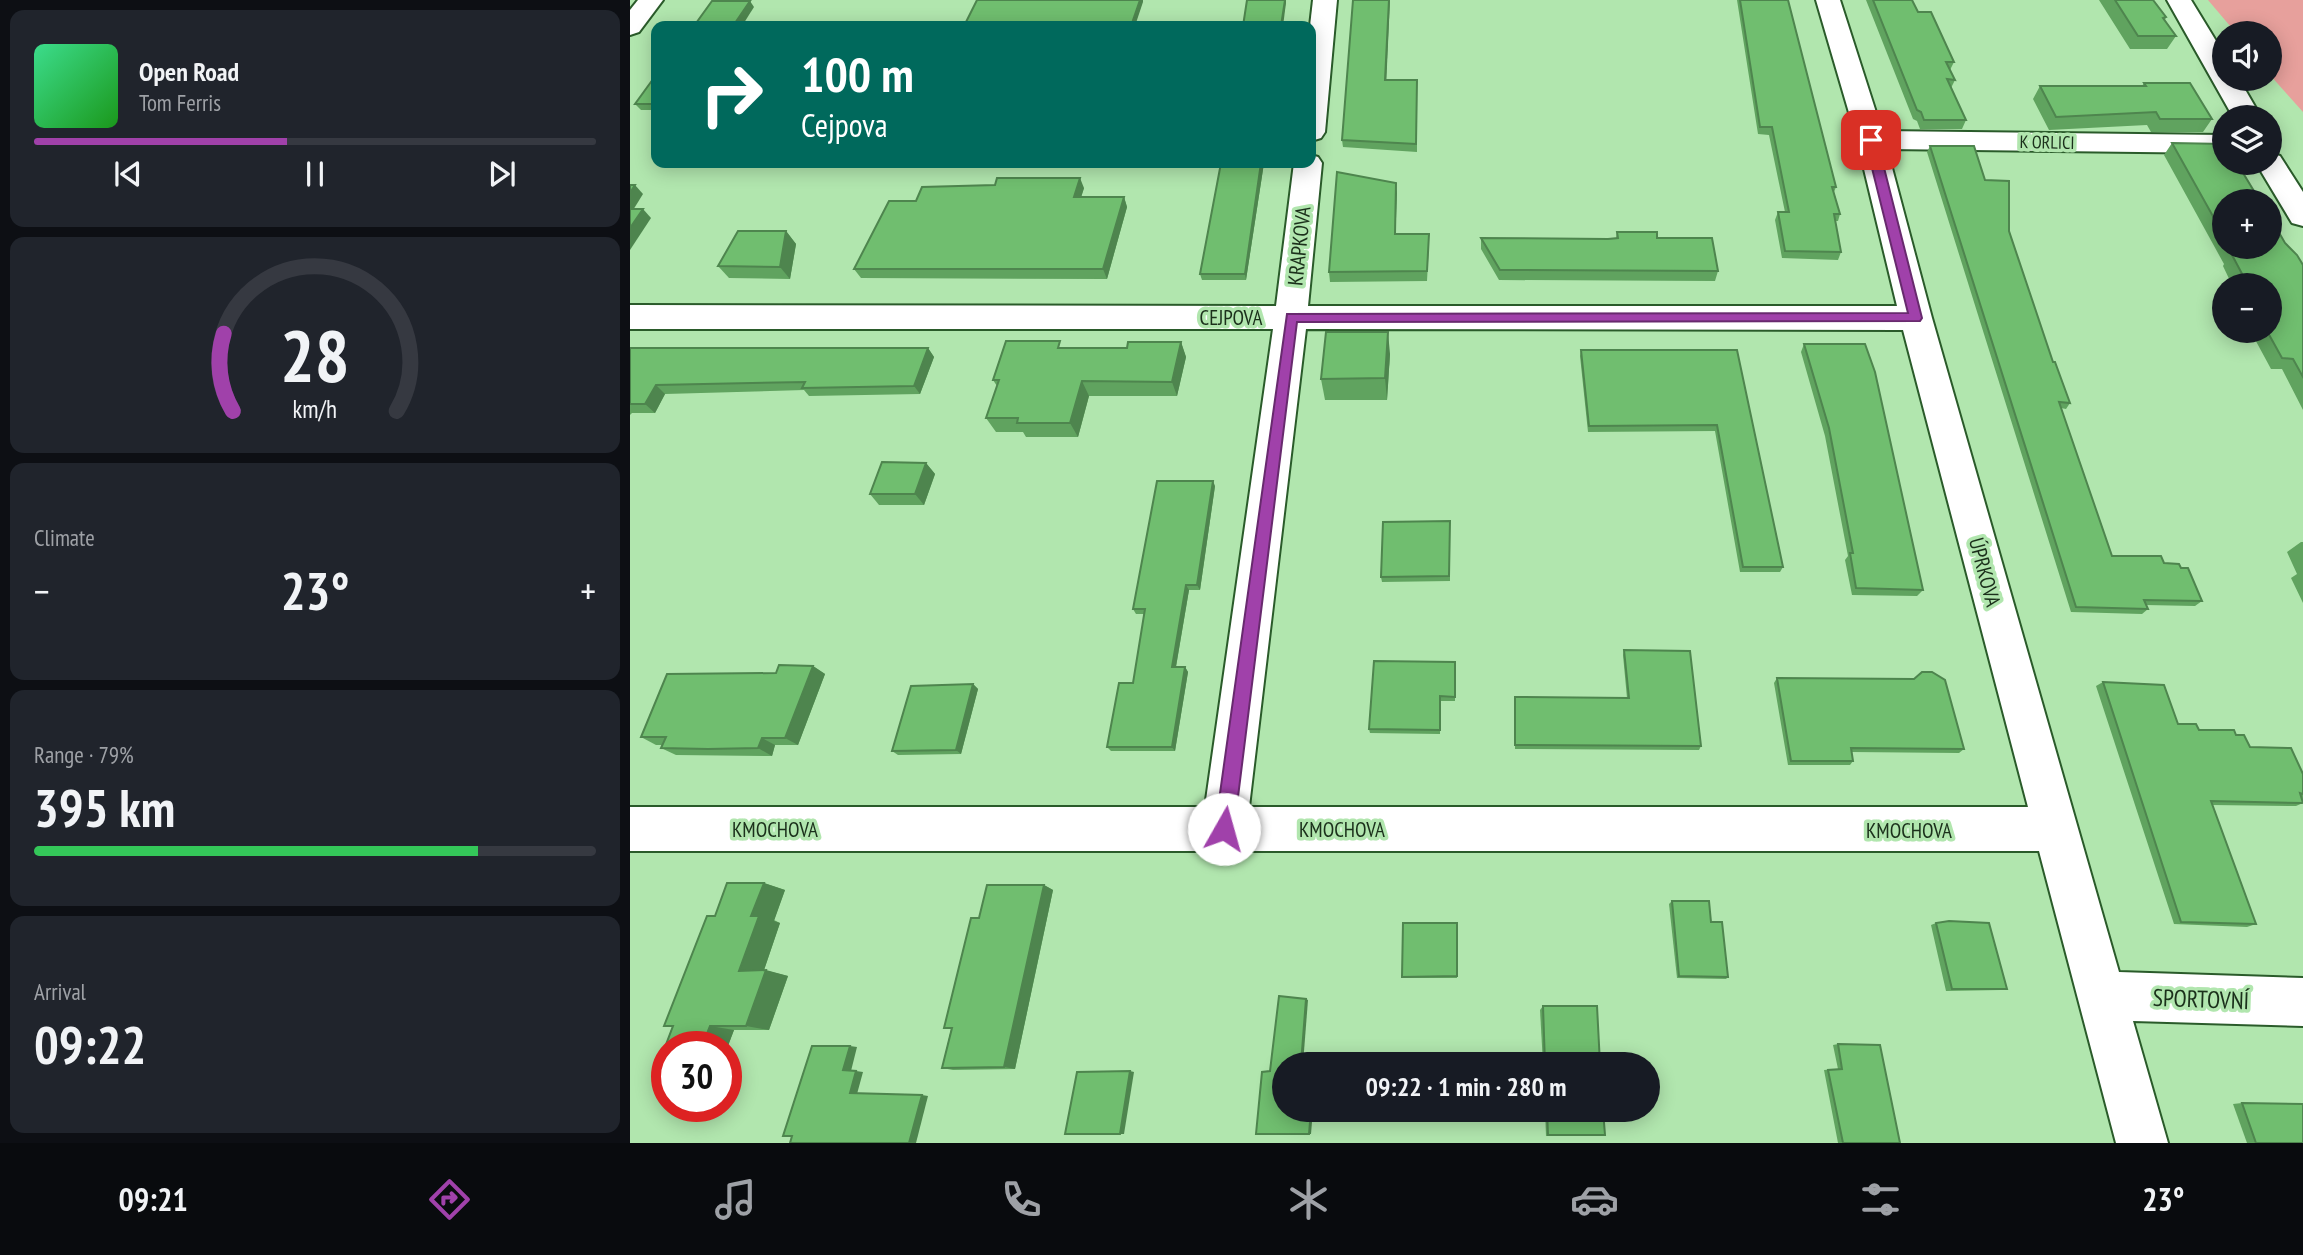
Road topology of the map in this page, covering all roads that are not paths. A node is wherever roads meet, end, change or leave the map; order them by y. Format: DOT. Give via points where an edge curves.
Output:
graph roads {
  1 [pos="651,0"];
  2 [pos="1325,0"];
  3 [pos="1828,0"];
  4 [pos="2179,0"];
  5 [pos="630,27"];
  6 [pos="2212,55"];
  7 [pos="1316,85"];
  8 [pos="1871,140"];
  9 [pos="2212,144"];
  10 [pos="2282,156"];
  11 [pos="2303,167"];
  12 [pos="1306,168"];
  13 [pos="2278,175"];
  14 [pos="2303,216"];
  15 [pos="630,317"];
  16 [pos="1291,317"];
  17 [pos="1916,318"];
  18 [pos="630,829"];
  19 [pos="1224,829"];
  20 [pos="2055,829"];
  21 [pos="2100,996"];
  22 [pos="2303,1002"];
  23 [pos="2142,1143"];
  1 -- 5 [label="street"];
  2 -- 7 [label="street"];
  3 -- 8 [label="street, ÚPRKOVA"];
  4 -- 6 [label="street"];
  8 -- 9 [label="street, K ORLICI"];
  8 -- 17 [label="street, ÚPRKOVA"];
  10 -- 11 [label="street"];
  12 -- 16 [label="street, KRAPKOVA"];
  13 -- 14 [label="street"];
  15 -- 16 [label="street, CEJPOVA"];
  16 -- 17 [label="street, CEJPOVA"];
  16 -- 19 [label="street, KRAPKOVA"];
  17 -- 20 [label="street, ÚPRKOVA"];
  18 -- 19 [label="street, KMOCHOVA"];
  19 -- 20 [label="street, KMOCHOVA"];
  20 -- 21 [label="street, ÚPRKOVA"];
  21 -- 22 [label="street, SPORTOVNÍ"];
  21 -- 23 [label="street, ÚPRKOVA"];
}
